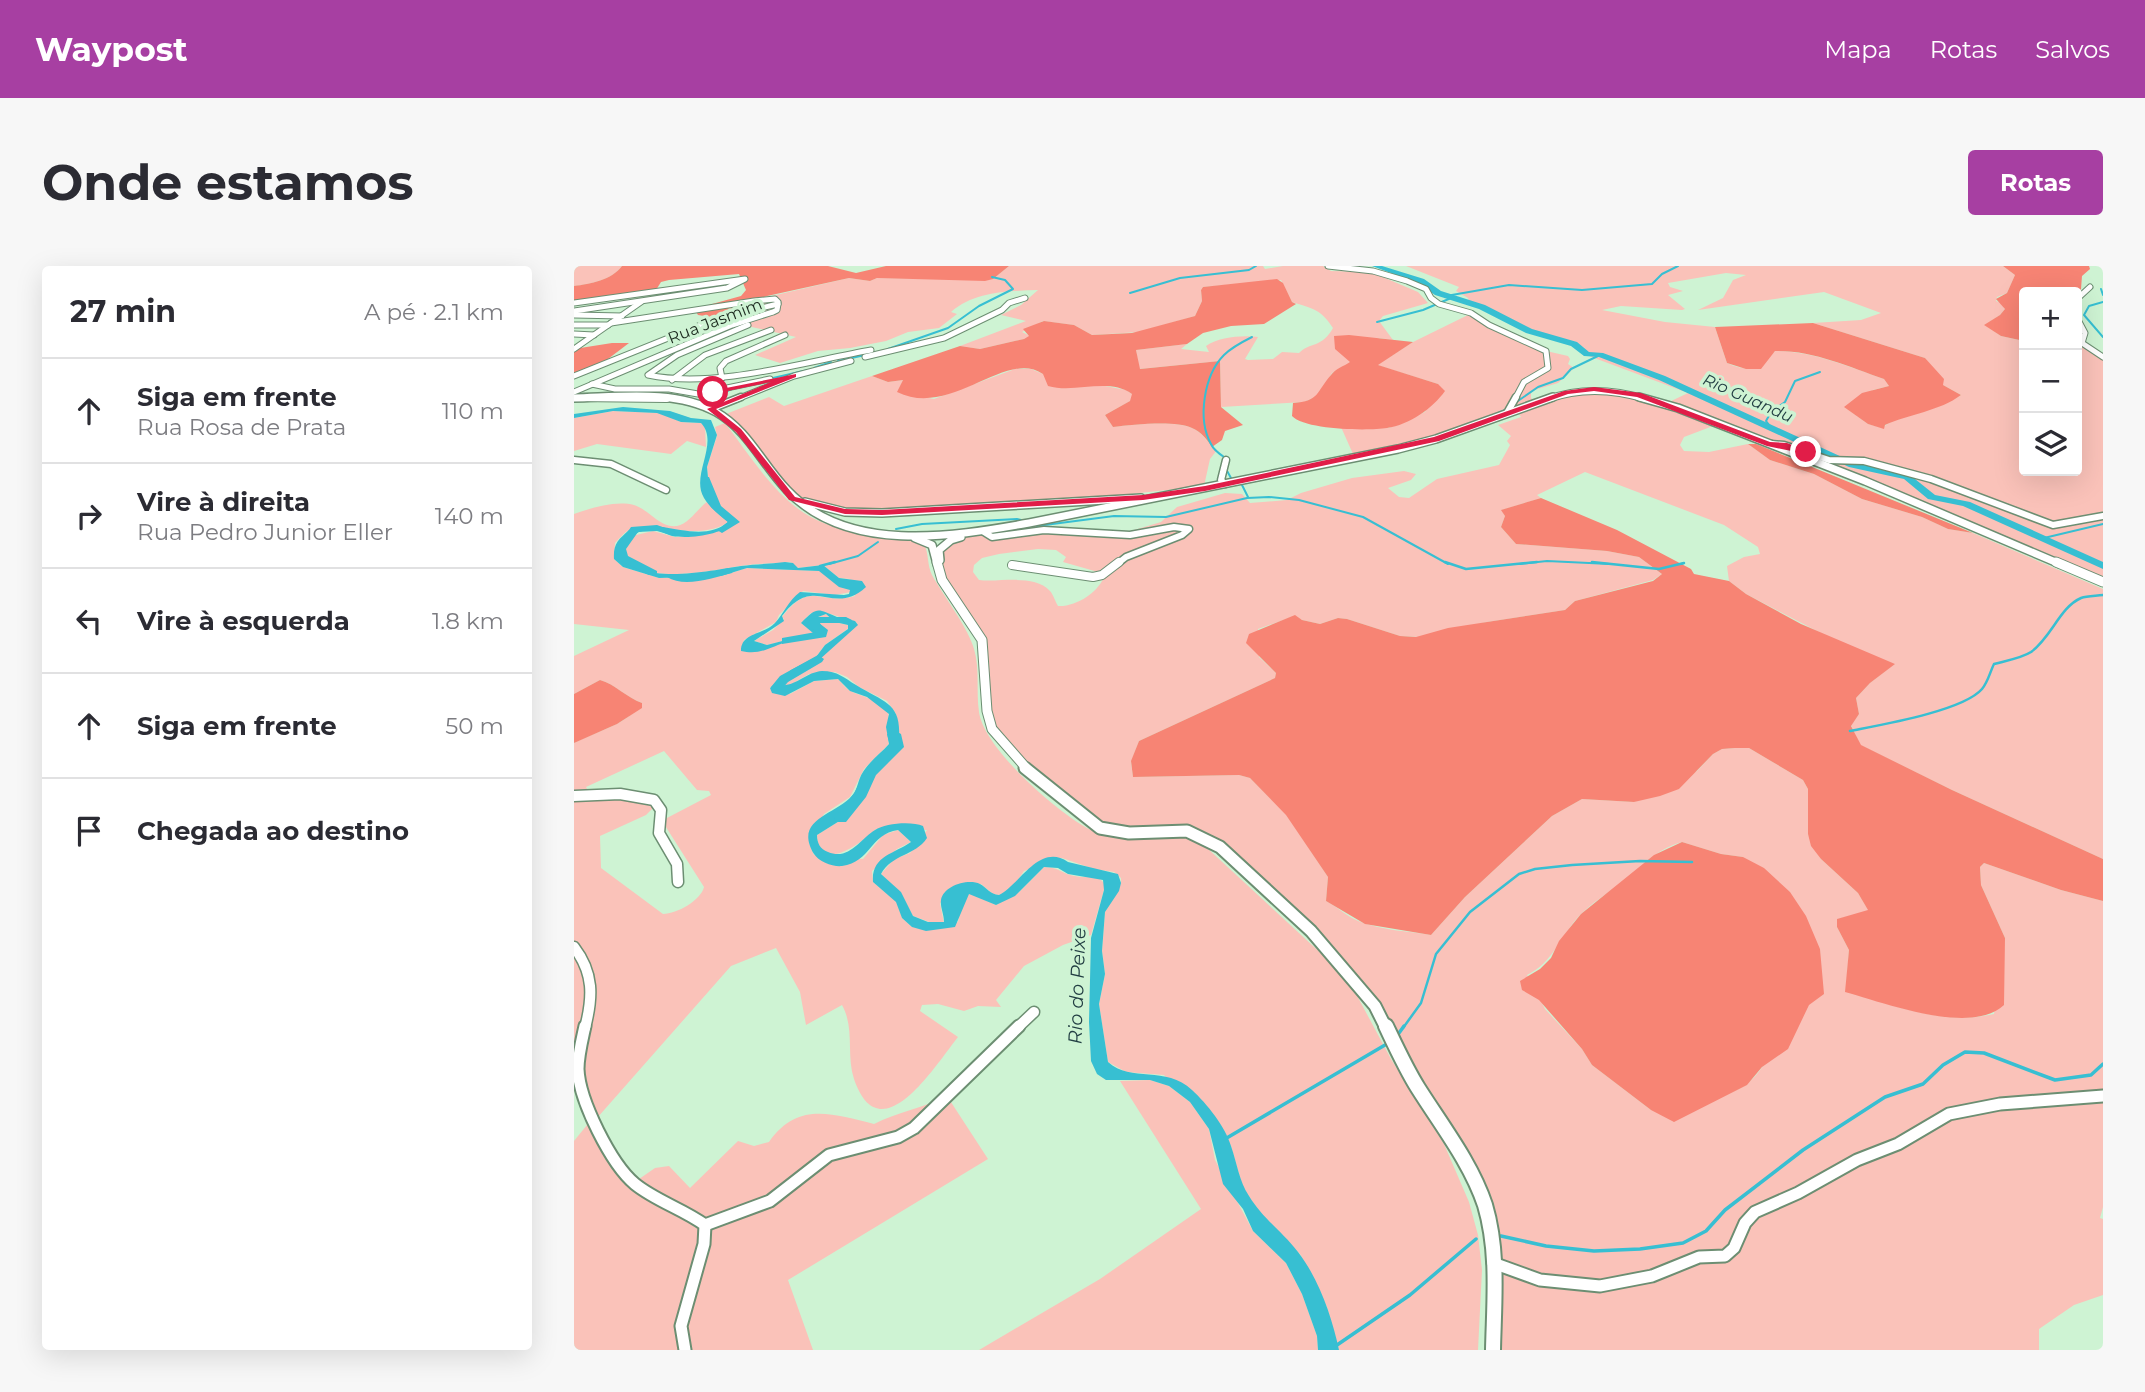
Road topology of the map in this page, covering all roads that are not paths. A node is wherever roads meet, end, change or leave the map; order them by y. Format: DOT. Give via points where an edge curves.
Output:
graph roads {
  1 [pos="1328,266"];
  2 [pos="2090,287"];
  3 [pos="2082,294"];
  4 [pos="1026,298"];
  5 [pos="644,300"];
  6 [pos="574,303"];
  7 [pos="778,304"];
  8 [pos="574,313"];
  9 [pos="622,316"];
  10 [pos="609,324"];
  11 [pos="574,325"];
  12 [pos="748,325"];
  13 [pos="771,330"];
  14 [pos="574,334"];
  15 [pos="594,335"];
  16 [pos="785,335"];
  17 [pos="2082,343"];
  18 [pos="574,349"];
  19 [pos="872,350"];
  20 [pos="2103,357"];
  21 [pos="827,360"];
  22 [pos="839,365"];
  23 [pos="574,376"];
  24 [pos="794,376"];
  25 [pos="722,378"];
  26 [pos="672,380"];
  27 [pos="592,384"];
  28 [pos="574,395"];
  29 [pos="711,409"];
  30 [pos="1507,413"];
  31 [pos="1769,444"];
  32 [pos="574,460"];
  33 [pos="1226,460"];
  34 [pos="1225,484"];
  35 [pos="666,489"];
  36 [pos="1205,489"];
  37 [pos="792,498"];
  38 [pos="1038,503"];
  39 [pos="882,513"];
  40 [pos="2103,516"];
  41 [pos="1058,518"];
  42 [pos="860,531"];
  43 [pos="984,532"];
  44 [pos="972,533"];
  45 [pos="899,534"];
  46 [pos="1012,565"];
  47 [pos="942,580"];
  48 [pos="2103,582"];
  49 [pos="574,796"];
  50 [pos="678,882"];
  51 [pos="574,947"];
  52 [pos="1034,1012"];
  53 [pos="576,1072"];
  54 [pos="2103,1096"];
  55 [pos="705,1225"];
  56 [pos="1493,1263"];
  57 [pos="685,1350"];
  58 [pos="1493,1350"];
  1 -- 30 [label="street" via="1373,271 1426,289 1440,304 1471,313 1546,351 1550,366 1522,384"];
  2 -- 3 [label="street"];
  4 -- 22 [label="street" via="937,341"];
  5 -- 6 [label="street" via="727,288 745,279"];
  5 -- 8 [label="street"];
  5 -- 9 [label="street"];
  7 -- 10 [label="street, Rua Jasmim" via="775,299 754,301"];
  7 -- 23 [label="street" via="718,318"];
  7 -- 27 [label="street, Rua Jasmim" via="775,311"];
  8 -- 9 [label="street"];
  9 -- 10 [label="street"];
  10 -- 11 [label="street, Rua Jasmim"];
  10 -- 15 [label="street"];
  12 -- 26 [label="street" via="685,351 648,373"];
  13 -- 26 [label="street" via="705,355"];
  14 -- 15 [label="street"];
  15 -- 18 [label="street"];
  16 -- 25 [label="street" via="726,361 721,366"];
  17 -- 20 [label="street"];
  19 -- 21 [label="street"];
  21 -- 22 [label="street"];
  21 -- 25 [label="street"];
  22 -- 24 [label="street"];
  24 -- 27 [label="street" via="698,394"];
  24 -- 29 [label="street"];
  25 -- 26 [label="street"];
  27 -- 28 [label="street, Rua Jasmim"];
  28 -- 29 [label="main road" via="673,400"];
  29 -- 37 [label="main road" via="739,430"];
  30 -- 31 [label="main road" via="1567,392 1615,390"];
  30 -- 34 [label="main road" via="1398,449"];
  31 -- 40 [label="street" via="1931,479 2053,525 2073,525"];
  31 -- 48 [label="main road"];
  32 -- 35 [label="street" via="625,467"];
  33 -- 34 [label="street" via="1221,480"];
  34 -- 36 [label="main road"];
  36 -- 38 [label="main road" via="1143,498"];
  36 -- 41 [label="main road"];
  37 -- 39 [label="main road" via="830,510"];
  37 -- 42 [label="main road" via="833,523"];
  38 -- 39 [label="main road"];
  38 -- 41 [label="main road" via="1067,506 1069,511"];
  39 -- 42 [label="main road" via="862,519 857,526"];
  41 -- 43 [label="main road"];
  42 -- 45 [label="main road"];
  43 -- 44 [label="main road"];
  43 -- 46 [label="street" via="992,537 1044,530 1130,535 1174,527 1189,529 1093,577"];
  44 -- 45 [label="main road"];
  44 -- 47 [label="main road" via="939,550"];
  45 -- 47 [label="main road" via="932,545"];
  47 -- 56 [label="main road" via="982,640 992,729 1025,768 1100,828 1129,833 1187,831 1220,847 1311,931 1361,987 1472,1173 1485,1206"];
  49 -- 50 [label="street" via="638,795 655,801 662,814 659,833 675,860"];
  51 -- 53 [label="street" via="587,961 592,995"];
  52 -- 55 [label="street" via="914,1128 890,1140 829,1155 770,1201"];
  53 -- 55 [label="street" via="594,1122 624,1173 640,1191"];
  54 -- 56 [label="street" via="2000,1104 1949,1114 1898,1144 1755,1212 1725,1256 1699,1257 1652,1276 1600,1286 1563,1284"];
  55 -- 57 [label="street" via="681,1326"];
  56 -- 58 [label="main road"];
}
